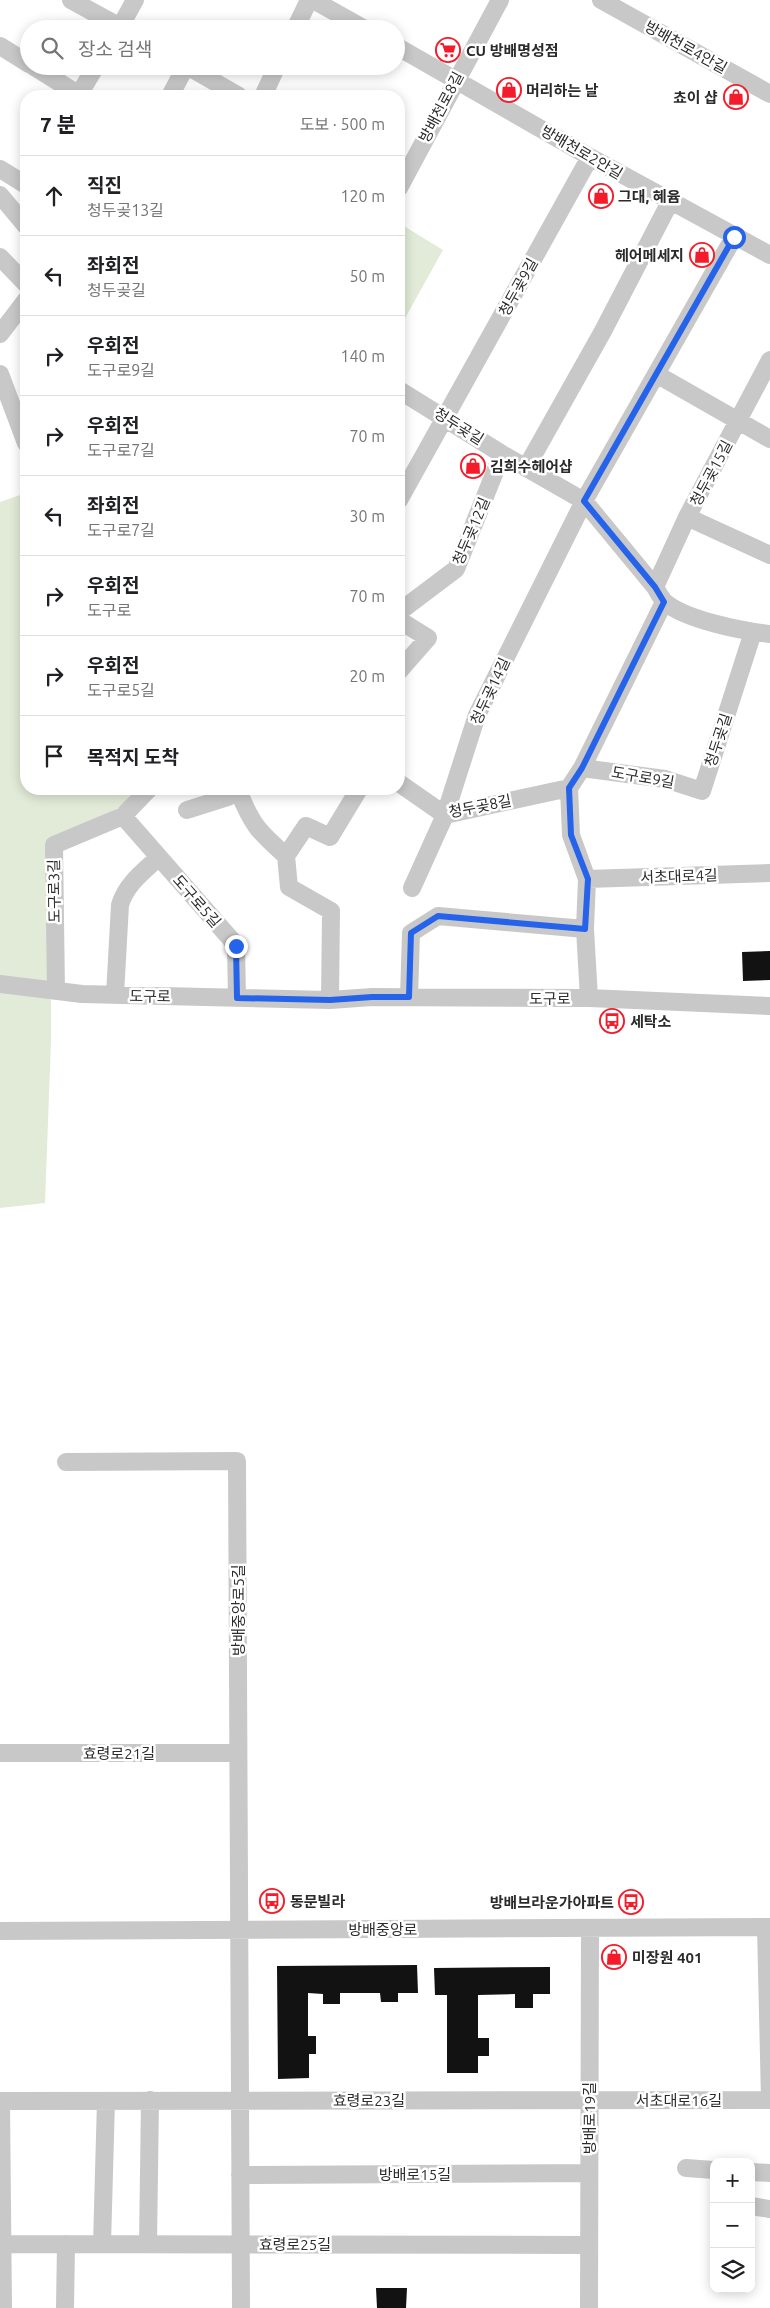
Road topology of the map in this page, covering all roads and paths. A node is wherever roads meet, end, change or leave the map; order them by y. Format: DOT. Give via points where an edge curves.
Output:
graph roads {
  1 [pos="71,0"];
  2 [pos="135,0"];
  3 [pos="311,0"];
  4 [pos="500,0"];
  5 [pos="601,0"];
  6 [pos="107,20"];
  7 [pos="125,20"];
  8 [pos="300,20"];
  9 [pos="348,20"];
  10 [pos="0,46"];
  11 [pos="405,51"];
  12 [pos="20,58"];
  13 [pos="47,75"];
  14 [pos="91,75"];
  15 [pos="182,75"];
  16 [pos="203,75"];
  17 [pos="272,75"];
  18 [pos="456,79"];
  19 [pos="70,90"];
  20 [pos="82,90"];
  21 [pos="173,90"];
  22 [pos="229,90"];
  23 [pos="265,90"];
  24 [pos="770,94"];
  25 [pos="590,157"];
  26 [pos="0,170"];
  27 [pos="405,177"];
  28 [pos="20,182"];
  29 [pos="0,195"];
  30 [pos="670,202"];
  31 [pos="20,219"];
  32 [pos="734,237"];
  33 [pos="770,254"];
  34 [pos="0,257"];
  35 [pos="20,278"];
  36 [pos="20,308"];
  37 [pos="0,334"];
  38 [pos="770,360"];
  39 [pos="0,374"];
  40 [pos="656,374"];
  41 [pos="405,394"];
  42 [pos="445,417"];
  43 [pos="738,421"];
  44 [pos="20,427"];
  45 [pos="770,439"];
  46 [pos="502,454"];
  47 [pos="526,468"];
  48 [pos="405,489"];
  49 [pos="584,501"];
  50 [pos="688,518"];
  51 [pos="770,555"];
  52 [pos="655,587"];
  53 [pos="664,602"];
  54 [pos="405,607"];
  55 [pos="405,624"];
  56 [pos="762,633"];
  57 [pos="405,664"];
  58 [pos="582,768"];
  59 [pos="405,788"];
  60 [pos="569,788"];
  61 [pos="702,791"];
  62 [pos="143,795"];
  63 [pos="231,795"];
  64 [pos="241,795"];
  65 [pos="355,795"];
  66 [pos="187,810"];
  67 [pos="123,816"];
  68 [pos="445,816"];
  69 [pos="286,856"];
  70 [pos="159,857"];
  71 [pos="770,873"];
  72 [pos="588,879"];
  73 [pos="412,888"];
  74 [pos="585,929"];
  75 [pos="0,984"];
  76 [pos="56,991"];
  77 [pos="115,995"];
  78 [pos="409,997"];
  79 [pos="237,998"];
  80 [pos="589,998"];
  81 [pos="330,1000"];
  82 [pos="770,1006"];
  83 [pos="66,1462"];
  84 [pos="0,1753"];
  85 [pos="238,1753"];
  86 [pos="768,1927"];
  87 [pos="590,1928"];
  88 [pos="239,1929"];
  89 [pos="0,1930"];
  90 [pos="150,2100"];
  91 [pos="240,2100"];
  92 [pos="589,2100"];
  93 [pos="770,2100"];
  94 [pos="0,2101"];
  95 [pos="106,2102"];
  96 [pos="686,2168"];
  97 [pos="710,2170"];
  98 [pos="755,2172"];
  99 [pos="589,2173"];
  100 [pos="770,2173"];
  101 [pos="240,2175"];
  102 [pos="755,2207"];
  103 [pos="770,2209"];
  104 [pos="2,2244"];
  105 [pos="66,2244"];
  106 [pos="102,2244"];
  107 [pos="148,2244"];
  108 [pos="240,2244"];
  109 [pos="589,2245"];
  110 [pos="3,2308"];
  111 [pos="65,2308"];
  112 [pos="241,2308"];
  113 [pos="589,2308"];
  1 -- 6 [label="street"];
  2 -- 7 [label="street"];
  3 -- 8 [label="street"];
  3 -- 9 [label="street"];
  4 -- 18 [label="street, 방배천로8길"];
  5 -- 24 [label="street, 방배천로4안길"];
  10 -- 12 [label="street"];
  11 -- 18 [label="street, 방배천로2안길"];
  13 -- 19 [label="street"];
  14 -- 20 [label="street"];
  15 -- 21 [label="street"];
  16 -- 22 [label="street"];
  17 -- 23 [label="street"];
  18 -- 25 [label="street, 방배천로2안길"];
  18 -- 27 [label="street, 방배천로8길"];
  25 -- 30 [label="street, 방배천로2안길"];
  25 -- 42 [label="street, 청두곶9길"];
  26 -- 28 [label="street"];
  29 -- 31 [label="street"];
  30 -- 32 [label="street, 방배천로2안길"];
  30 -- 47 [label="street"];
  32 -- 33 [label="street, 방배천로2안길"];
  32 -- 40 [label="street, 청두곶14길"];
  34 -- 35 [label="street"];
  36 -- 37 [label="street"];
  38 -- 43 [label="street, 청두곶15길"];
  39 -- 44 [label="street"];
  40 -- 43 [label="street"];
  40 -- 49 [label="street, 청두곶14길"];
  41 -- 42 [label="street, 청두곶길"];
  42 -- 46 [label="street, 청두곶길"];
  42 -- 48 [label="street, 청두곶9길"];
  43 -- 45 [label="street"];
  43 -- 50 [label="street, 청두곶15길"];
  46 -- 47 [label="street, 청두곶길"];
  46 -- 54 [label="street, 청두곶12길" via="456,569"];
  47 -- 49 [label="street, 청두곶길"];
  49 -- 52 [label="street, 청두곶길"];
  49 -- 68 [label="street, 청두곶14길" via="477,715"];
  50 -- 51 [label="street"];
  50 -- 52 [label="street, 청두곶15길"];
  52 -- 53 [label="street, 청두곶길"];
  53 -- 56 [label="street, 청두곶길" via="687,615"];
  53 -- 58 [label="street"];
  55 -- 57 [label="street" via="428,638"];
  56 -- 61 [label="street, 청두곶길"];
  58 -- 60 [label="street"];
  58 -- 61 [label="street, 도구로9길" via="665,779"];
  59 -- 68 [label="street, 청두곶8길"];
  60 -- 68 [label="street, 청두곶8길"];
  60 -- 72 [label="street" via="571,835"];
  62 -- 67 [label="street, 도구로3길"];
  63 -- 66 [label="street"];
  64 -- 69 [label="street" via="251,821"];
  65 -- 69 [label="street" via="330,837 306,826"];
  67 -- 70 [label="street, 도구로5길"];
  67 -- 76 [label="street, 도구로3길" via="54,844"];
  68 -- 73 [label="street, 청두곶14길"];
  69 -- 81 [label="street" via="289,887 330,911"];
  70 -- 77 [label="street" via="133,881 122,898"];
  70 -- 79 [label="street, 도구로5길" via="236,946"];
  71 -- 72 [label="street, 서초대로4길"];
  72 -- 74 [label="street"];
  74 -- 78 [label="street" via="438,916 411,933"];
  74 -- 80 [label="street"];
  75 -- 76 [label="street, 도구로"];
  76 -- 77 [label="street, 도구로"];
  77 -- 79 [label="street, 도구로"];
  78 -- 80 [label="street, 도구로"];
  78 -- 81 [label="street, 도구로"];
  79 -- 81 [label="street, 도구로"];
  80 -- 82 [label="street, 도구로"];
  83 -- 85 [label="street, 방배중앙로5길" via="237,1461"];
  84 -- 85 [label="street, 효령로21길"];
  85 -- 88 [label="street, 방배중앙로5길"];
  86 -- 87 [label="street, 방배중앙로"];
  86 -- 93 [label="street, 방배중앙로"];
  87 -- 88 [label="street, 방배중앙로"];
  87 -- 92 [label="street, 방배로19길"];
  88 -- 89 [label="street, 방배중앙로"];
  88 -- 91 [label="street"];
  90 -- 91 [label="street, 효령로23길"];
  90 -- 95 [label="street, 효령로23길"];
  90 -- 107 [label="street"];
  91 -- 92 [label="street, 효령로23길"];
  91 -- 101 [label="street"];
  92 -- 93 [label="street, 서초대로16길"];
  92 -- 99 [label="street, 방배로19길"];
  94 -- 95 [label="street, 효령로23길"];
  94 -- 104 [label="street, 효령로23길"];
  95 -- 106 [label="street"];
  96 -- 97 [label="street"];
  98 -- 100 [label="street"];
  99 -- 101 [label="street, 방배로15길"];
  99 -- 109 [label="street, 방배로19길"];
  101 -- 108 [label="street"];
  102 -- 103 [label="street"];
  104 -- 105 [label="street, 효령로25길"];
  104 -- 110 [label="street, 효령로23길"];
  105 -- 106 [label="street, 효령로25길"];
  105 -- 111 [label="street"];
  106 -- 107 [label="street, 효령로25길"];
  107 -- 108 [label="street, 효령로25길"];
  108 -- 109 [label="street, 효령로25길"];
  108 -- 112 [label="street"];
  109 -- 113 [label="street, 방배로19길"];
}
